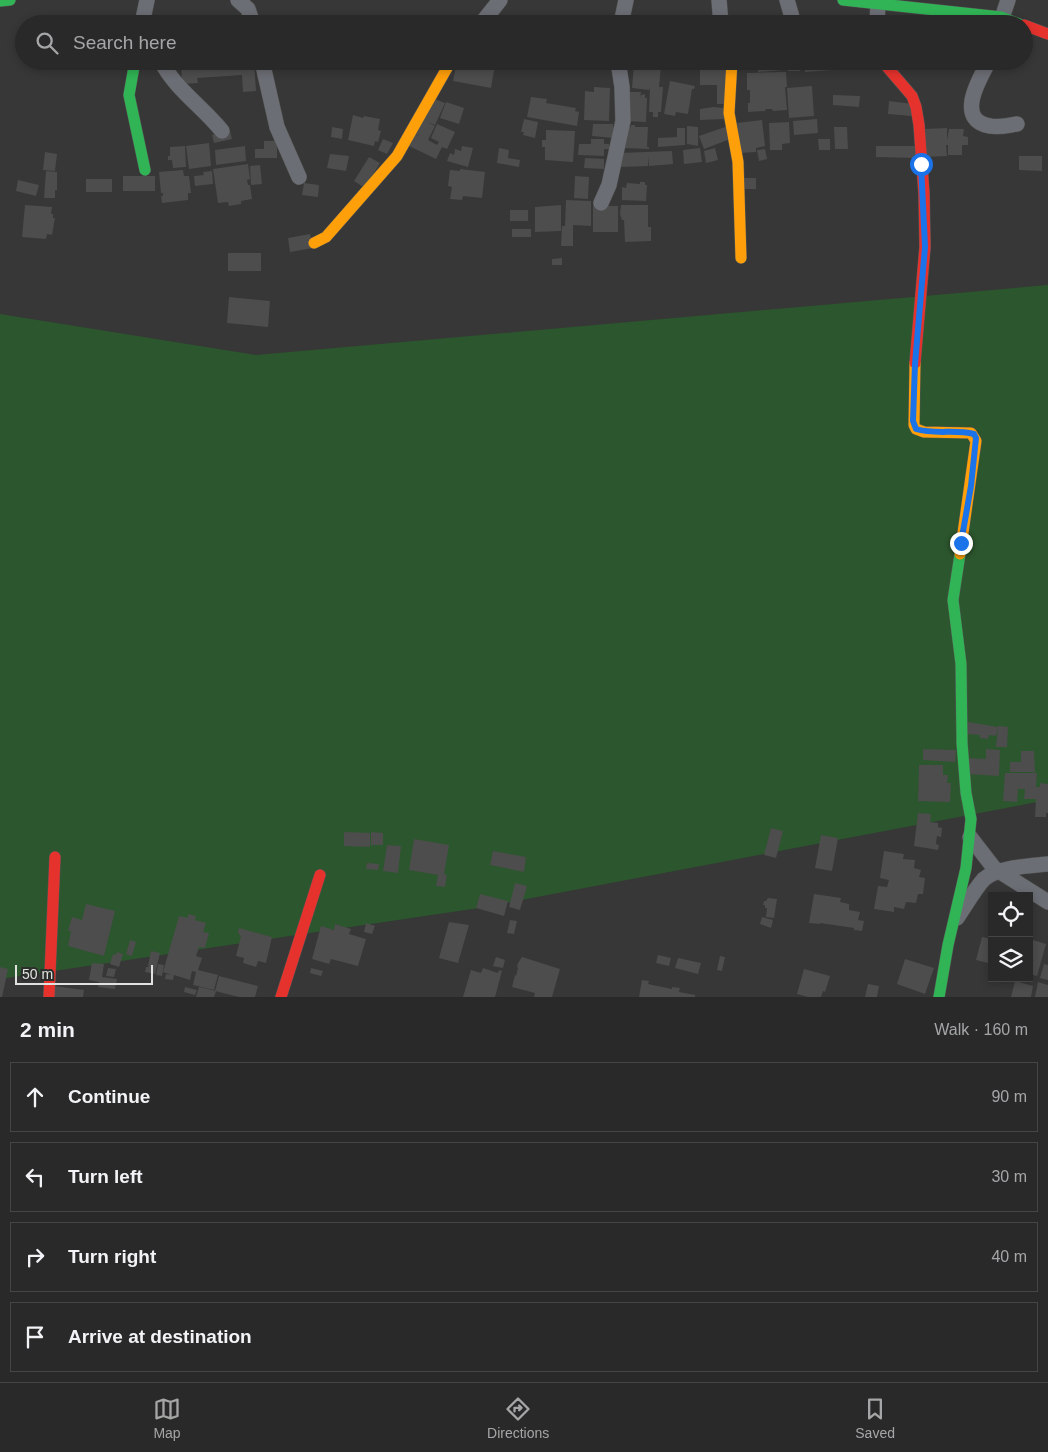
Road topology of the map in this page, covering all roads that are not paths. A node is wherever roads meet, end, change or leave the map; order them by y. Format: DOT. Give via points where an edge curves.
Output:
graph roads {
  1 [pos="10,0"];
  2 [pos="147,0"];
  3 [pos="238,0"];
  4 [pos="500,0"];
  5 [pos="626,0"];
  6 [pos="719,0"];
  7 [pos="788,0"];
  8 [pos="843,0"];
  9 [pos="1008,0"];
  10 [pos="2,1"];
  11 [pos="878,3"];
  12 [pos="144,15"];
  13 [pos="250,15"];
  14 [pos="488,15"];
  15 [pos="623,15"];
  16 [pos="720,15"];
  17 [pos="792,15"];
  18 [pos="877,15"];
  19 [pos="959,15"];
  20 [pos="1002,15"];
  21 [pos="1033,28"];
  22 [pos="1048,34"];
  23 [pos="133,70"];
  24 [pos="167,70"];
  25 [pos="264,70"];
  26 [pos="446,70"];
  27 [pos="619,70"];
  28 [pos="731,70"];
  29 [pos="890,70"];
  30 [pos="984,70"];
  31 [pos="1017,124"];
  32 [pos="222,132"];
  33 [pos="145,170"];
  34 [pos="299,177"];
  35 [pos="601,202"];
  36 [pos="314,243"];
  37 [pos="741,258"];
  38 [pos="970,837"];
  39 [pos="55,857"];
  40 [pos="1048,864"];
  41 [pos="998,871"];
  42 [pos="320,875"];
  43 [pos="1048,902"];
  44 [pos="953,923"];
  45 [pos="48,997"];
  46 [pos="281,997"];
  47 [pos="939,997"];
  1 -- 10 [label="main road"];
  2 -- 12 [label="street"];
  3 -- 13 [label="street"];
  4 -- 14 [label="street"];
  5 -- 15 [label="street"];
  6 -- 16 [label="street"];
  7 -- 17 [label="street"];
  8 -- 11 [label="main road"];
  9 -- 20 [label="street"];
  11 -- 18 [label="street"];
  11 -- 19 [label="main road"];
  21 -- 22 [label="main road"];
  23 -- 33 [label="main road" via="129,95"];
  24 -- 32 [label="street"];
  25 -- 34 [label="street" via="277,127"];
  26 -- 36 [label="main road" via="397,156 326,237"];
  27 -- 35 [label="street" via="623,121 609,184"];
  28 -- 37 [label="main road" via="729,113 738,162"];
  29 -- 38 [label="main road" via="912,96 916,107 924,193 925,247 915,364 914,425 924,432 966,433 974,434 976,438 954,600 961,664 962,736"];
  30 -- 31 [label="street" via="972,100 976,119 989,126"];
  38 -- 41 [label="street"];
  38 -- 44 [label="main road"];
  39 -- 45 [label="main road"];
  40 -- 41 [label="street"];
  41 -- 43 [label="street"];
  41 -- 44 [label="street" via="981,883"];
  42 -- 46 [label="main road"];
  44 -- 47 [label="main road"];
}
